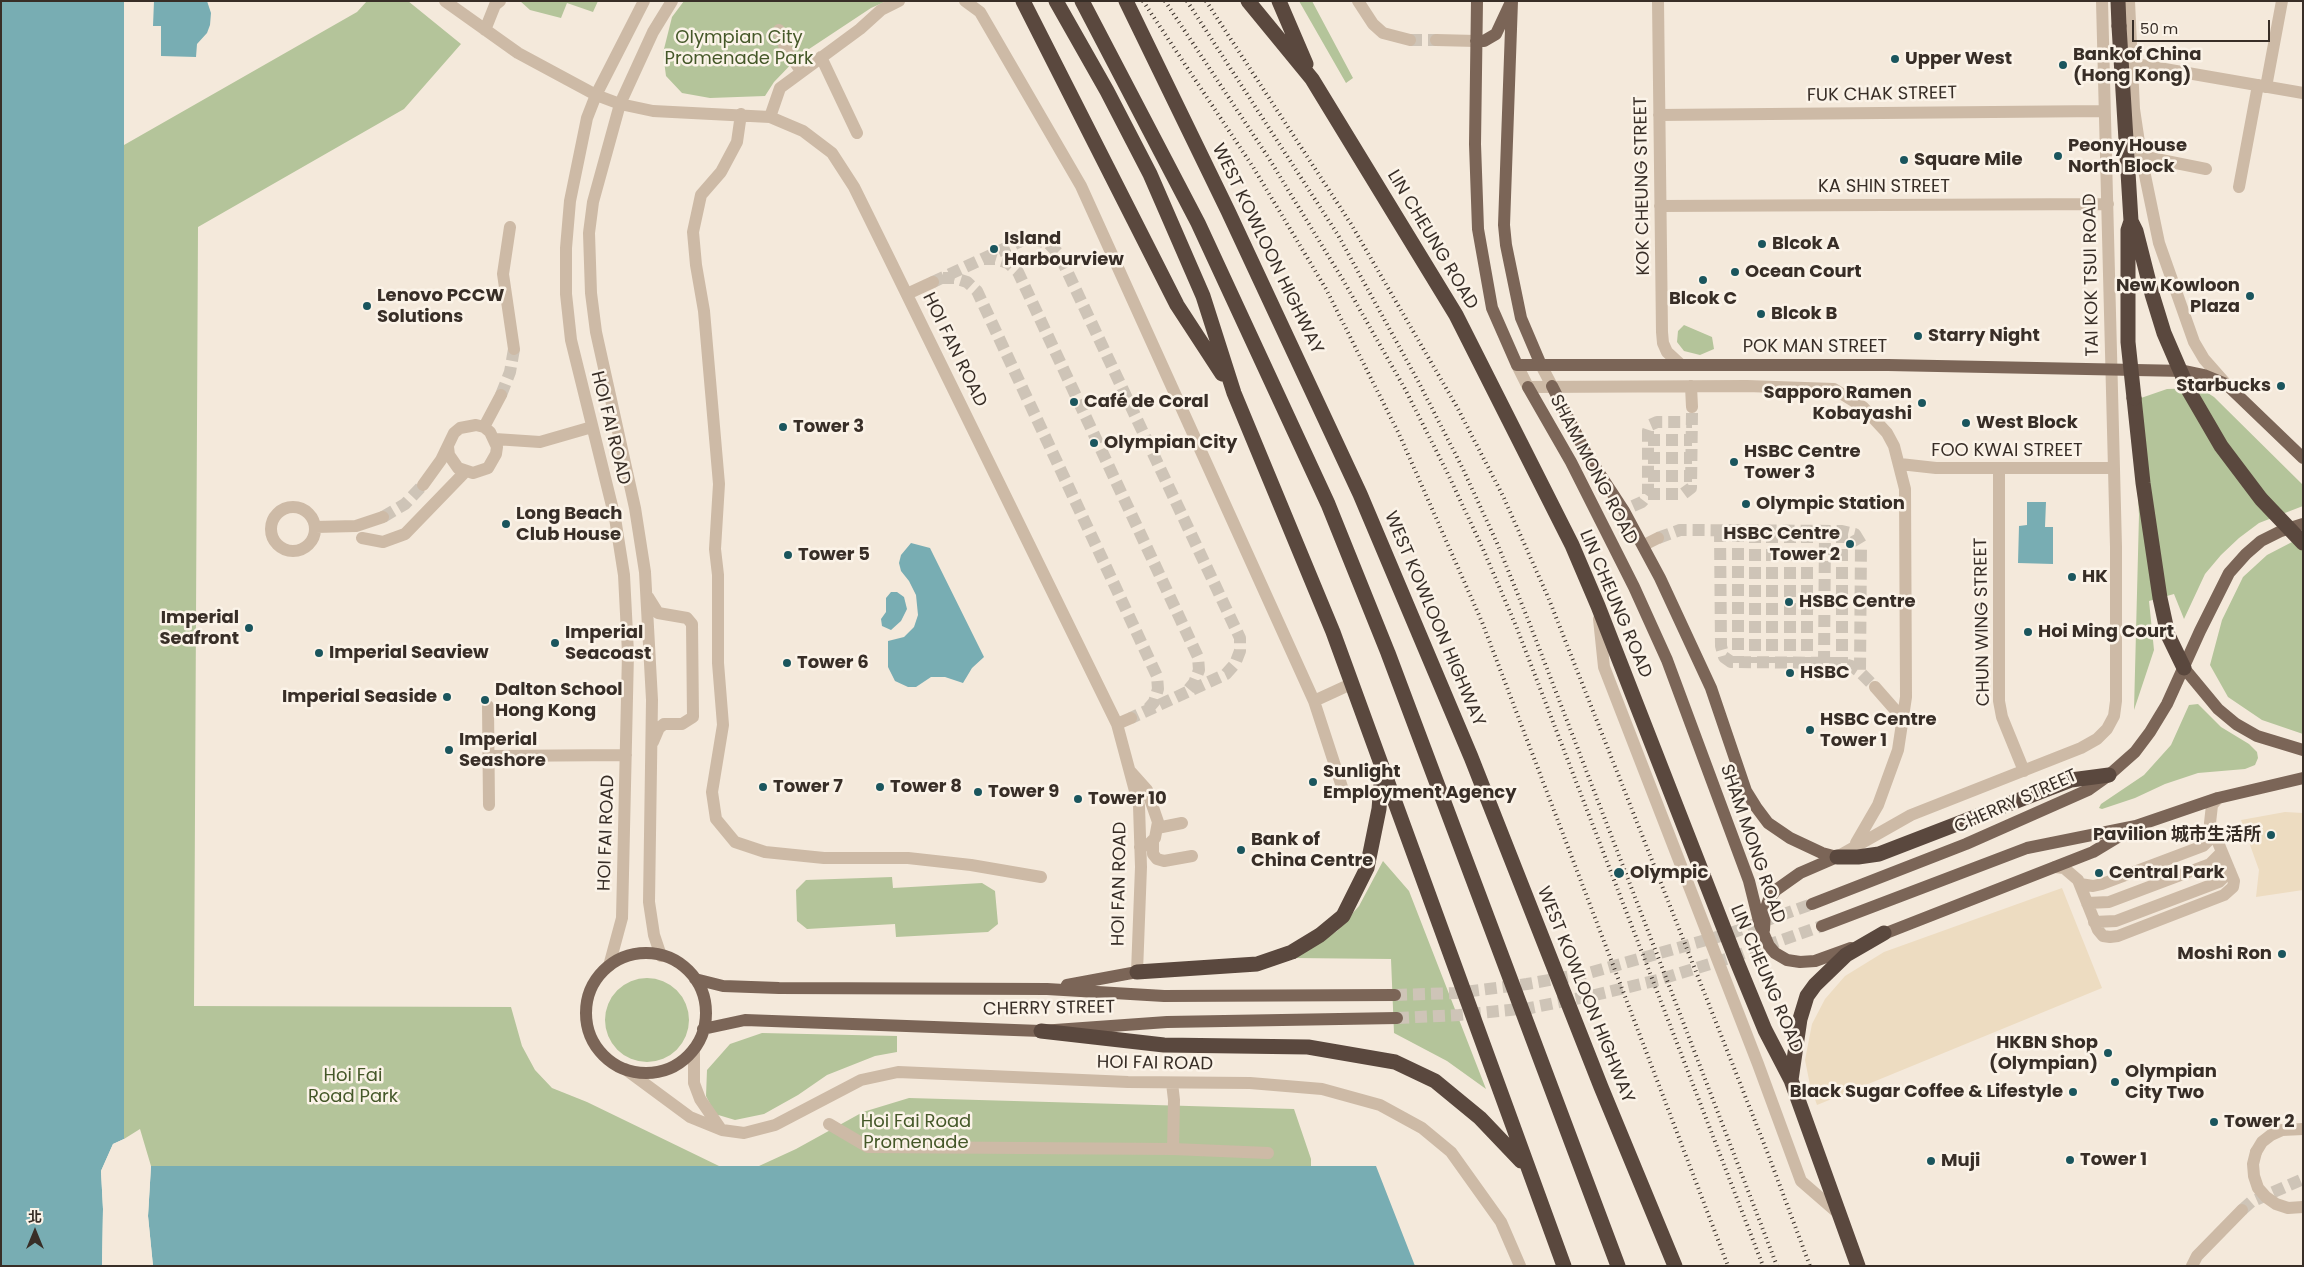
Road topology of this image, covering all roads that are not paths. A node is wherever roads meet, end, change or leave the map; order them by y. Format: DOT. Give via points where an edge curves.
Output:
graph roads {
  1 [pos="445,1"];
  2 [pos="500,1"];
  3 [pos="644,1"];
  4 [pos="672,1"];
  5 [pos="899,1"];
  6 [pos="965,1"];
  7 [pos="1023,1"];
  8 [pos="1056,1"];
  9 [pos="1082,1"];
  10 [pos="1126,1"];
  11 [pos="1248,1"];
  12 [pos="1279,1"];
  13 [pos="1358,1"];
  14 [pos="1371,1"];
  15 [pos="1478,1"];
  16 [pos="1511,1"];
  17 [pos="1658,1"];
  18 [pos="2102,1"];
  19 [pos="2118,1"];
  20 [pos="2128,1"];
  21 [pos="2282,1"];
  22 [pos="1364,13"];
  23 [pos="485,30"];
  24 [pos="779,30"];
  25 [pos="1410,40"];
  26 [pos="1436,40"];
  27 [pos="1476,41"];
  28 [pos="821,57"];
  29 [pos="2104,62"];
  30 [pos="2130,62"];
  31 [pos="802,72"];
  32 [pos="1312,79"];
  33 [pos="2262,86"];
  34 [pos="2303,93"];
  35 [pos="596,95"];
  36 [pos="620,104"];
  37 [pos="2104,111"];
  38 [pos="741,114"];
  39 [pos="1660,115"];
  40 [pos="770,117"];
  41 [pos="857,133"];
  42 [pos="2141,156"];
  43 [pos="2206,169"];
  44 [pos="2239,187"];
  45 [pos="2108,204"];
  46 [pos="1660,206"];
  47 [pos="2131,221"];
  48 [pos="510,226"];
  49 [pos="933,282"];
  50 [pos="907,294"];
  51 [pos="514,348"];
  52 [pos="1680,364"];
  53 [pos="1541,365"];
  54 [pos="1518,366"];
  55 [pos="2112,369"];
  56 [pos="2226,384"];
  57 [pos="1552,386"];
  58 [pos="1691,386"];
  59 [pos="1528,387"];
  60 [pos="1234,392"];
  61 [pos="501,395"];
  62 [pos="1692,407"];
  63 [pos="484,427"];
  64 [pos="592,427"];
  65 [pos="494,439"];
  66 [pos="448,447"];
  67 [pos="2300,453"];
  68 [pos="1900,464"];
  69 [pos="2114,468"];
  70 [pos="1999,469"];
  71 [pos="465,472"];
  72 [pos="423,485"];
  73 [pos="383,517"];
  74 [pos="2303,524"];
  75 [pos="315,527"];
  76 [pos="362,538"];
  77 [pos="1658,538"];
  78 [pos="2303,543"];
  79 [pos="1644,546"];
  80 [pos="646,595"];
  81 [pos="1598,606"];
  82 [pos="2184,668"];
  83 [pos="1352,684"];
  84 [pos="1875,688"];
  85 [pos="1314,701"];
  86 [pos="2116,701"];
  87 [pos="488,706"];
  88 [pos="1131,718"];
  89 [pos="1904,720"];
  90 [pos="1117,724"];
  91 [pos="2303,750"];
  92 [pos="650,751"];
  93 [pos="489,756"];
  94 [pos="626,756"];
  95 [pos="1382,768"];
  96 [pos="1129,769"];
  97 [pos="2024,771"];
  98 [pos="2109,776"];
  99 [pos="2303,778"];
  100 [pos="1342,787"];
  101 [pos="2218,798"];
  102 [pos="490,805"];
  103 [pos="1182,822"];
  104 [pos="2136,826"];
  105 [pos="1155,834"];
  106 [pos="2215,834"];
  107 [pos="1855,845"];
  108 [pos="1140,847"];
  109 [pos="2222,852"];
  110 [pos="1192,856"];
  111 [pos="1836,857"];
  112 [pos="2054,866"];
  113 [pos="1041,877"];
  114 [pos="2080,884"];
  115 [pos="2087,903"];
  116 [pos="1812,904"];
  117 [pos="1822,926"];
  118 [pos="1884,933"];
  119 [pos="1765,938"];
  120 [pos="661,956"];
  121 [pos="609,966"];
  122 [pos="1137,972"];
  123 [pos="695,979"];
  124 [pos="1047,989"];
  125 [pos="1395,995"];
  126 [pos="1397,1018"];
  127 [pos="704,1030"];
  128 [pos="1041,1031"];
  129 [pos="694,1049"];
  130 [pos="625,1069"];
  131 [pos="1791,1080"];
  132 [pos="1172,1083"];
  133 [pos="828,1124"];
  134 [pos="2303,1129"];
  135 [pos="722,1130"];
  136 [pos="1173,1149"];
  137 [pos="1268,1153"];
  138 [pos="1527,1168"];
  139 [pos="2303,1207"];
  140 [pos="2242,1210"];
  141 [pos="1839,1214"];
  142 [pos="1520,1266"];
  143 [pos="1564,1266"];
  144 [pos="1618,1266"];
  145 [pos="1675,1266"];
  146 [pos="1858,1266"];
  147 [pos="2192,1266"];
  1 -- 23 [label="street, HOI FAN ROAD"];
  2 -- 23 [label="street" via="495,5"];
  3 -- 35 [label="street, HOI FAI ROAD"];
  4 -- 36 [label="street, HOI FAI ROAD" via="653,32"];
  5 -- 28 [label="street" via="880,10"];
  6 -- 85 [label="street" via="980,12 1081,186"];
  7 -- 60 [label="highway" via="1177,305"];
  8 -- 60 [label="highway" via="1150,174 1203,296"];
  9 -- 144 [label="highway" via="1198,223 1277,390 1342,540 1388,653"];
  10 -- 145 [label="highway, WEST KOWLOON HIGHWAY" via="1299,360 1375,528 1472,757"];
  11 -- 32 [label="highway, LIN CHEUNG ROAD"];
  12 -- 32 [label="highway"];
  13 -- 22 [label="street"];
  14 -- 22 [label="street"];
  15 -- 27 [label="main road, SHAM MONG ROAD"];
  16 -- 27 [label="main road" via="1496,34 1484,41"];
  16 -- 53 [label="main road, SHAM MONG ROAD" via="1504,225 1521,318"];
  17 -- 39 [label="street, KOK CHEUNG STREET"];
  18 -- 29 [label="street, TAI KOK TSUI ROAD"];
  19 -- 47 [label="highway, bridge"];
  20 -- 30 [label="street, TAI KOK TSUI ROAD"];
  21 -- 33 [label="street"];
  22 -- 25 [label="street" via="1383,33"];
  23 -- 35 [label="street, HOI FAN ROAD" via="518,53"];
  24 -- 31 [label="street" via="784,48"];
  26 -- 27 [label="street"];
  27 -- 54 [label="main road, SHAM MONG ROAD" via="1479,237 1492,308"];
  28 -- 31 [label="street"];
  28 -- 41 [label="street"];
  29 -- 30 [label="street"];
  29 -- 37 [label="street, TAI KOK TSUI ROAD"];
  30 -- 33 [label="street"];
  30 -- 42 [label="street, TAI KOK TSUI ROAD"];
  31 -- 40 [label="street" via="780,88"];
  32 -- 81 [label="highway, LIN CHEUNG ROAD" via="1456,314 1572,546"];
  33 -- 34 [label="street"];
  33 -- 44 [label="street"];
  35 -- 36 [label="street, HOI FAN ROAD"];
  35 -- 64 [label="street, HOI FAI ROAD" via="580,145 566,248 571,340"];
  36 -- 38 [label="street, HOI FAN ROAD" via="653,111"];
  36 -- 80 [label="street, HOI FAI ROAD" via="593,202 589,234 590,293 605,378 635,508"];
  37 -- 39 [label="street, FUK CHAK STREET"];
  37 -- 45 [label="street, TAI KOK TSUI ROAD"];
  38 -- 40 [label="street, HOI FAN ROAD"];
  38 -- 113 [label="street" via="737,142 721,172 702,195 693,232 704,311 719,484 715,549 723,725 712,792 716,818 735,842 765,852 824,858 908,858"];
  39 -- 46 [label="street, KOK CHEUNG STREET"];
  40 -- 50 [label="street, HOI FAN ROAD" via="803,131 832,153 854,187"];
  42 -- 43 [label="street"];
  42 -- 56 [label="street, TAI KOK TSUI ROAD" via="2164,261 2187,327 2204,358"];
  45 -- 46 [label="street, KA SHIN STREET"];
  45 -- 55 [label="street, TAI KOK TSUI ROAD"];
  46 -- 52 [label="street, KOK CHEUNG STREET" via="1663,343 1667,352"];
  47 -- 78 [label="highway, bridge" via="2164,333 2193,398 2241,475"];
  47 -- 82 [label="highway, bridge" via="2128,230 2128,342 2143,483 2168,635"];
  48 -- 51 [label="street" via="503,274"];
  49 -- 50 [label="street"];
  50 -- 90 [label="street, HOI FAN ROAD"];
  52 -- 53 [label="main road, POK MAN STREET"];
  52 -- 55 [label="main road, POK MAN STREET"];
  53 -- 54 [label="main road, POK MAN STREET"];
  53 -- 57 [label="street, SHAM MONG ROAD"];
  54 -- 59 [label="street, SHAM MONG ROAD"];
  55 -- 56 [label="main road, TAI KOK TSUI ROAD" via="2185,371"];
  55 -- 69 [label="street, TAI KOK TSUI ROAD"];
  56 -- 67 [label="main road, TAI KOK TSUI ROAD"];
  57 -- 58 [label="street"];
  57 -- 59 [label="street"];
  57 -- 79 [label="main road, SHAM MONG ROAD" via="1586,453 1629,508"];
  58 -- 62 [label="street"];
  58 -- 68 [label="street" via="1834,389 1863,407 1887,433"];
  59 -- 119 [label="main road, SHAM MONG ROAD" via="1571,462 1667,660 1749,881"];
  60 -- 83 [label="highway"];
  61 -- 63 [label="street"];
  63 -- 65 [label="street"];
  63 -- 66 [label="street" via="460,428"];
  64 -- 65 [label="street" via="540,442"];
  64 -- 94 [label="street, HOI FAI ROAD" via="615,518 624,575 628,653"];
  65 -- 71 [label="street" via="497,446 493,462 481,472"];
  66 -- 71 [label="street" via="452,463"];
  66 -- 72 [label="street"];
  68 -- 70 [label="street, FOO KWAI STREET"];
  68 -- 89 [label="street" via="1905,498"];
  69 -- 70 [label="street, FOO KWAI STREET"];
  69 -- 86 [label="street, TAI KOK TSUI ROAD"];
  70 -- 97 [label="street, CHUN WING STREET" via="2000,701 2005,726"];
  71 -- 76 [label="street" via="405,534 383,542"];
  73 -- 75 [label="street" via="356,526"];
  74 -- 82 [label="main road, CHERRY STREET" via="2262,541 2229,573"];
  77 -- 79 [label="street"];
  79 -- 111 [label="main road, SHAM MONG ROAD" via="1711,688 1746,791 1768,823 1805,847"];
  80 -- 92 [label="street, HOI FAI ROAD" via="652,700"];
  80 -- 92 [label="street" via="658,613 687,618 692,624 693,717 682,724 664,724 659,728"];
  81 -- 131 [label="highway, LIN CHEUNG ROAD" via="1733,954 1765,1030"];
  81 -- 141 [label="street" via="1604,667 1801,1181"];
  82 -- 91 [label="main road" via="2218,709 2236,724 2257,736"];
  82 -- 98 [label="main road, CHERRY STREET" via="2150,732 2135,752"];
  83 -- 85 [label="street"];
  83 -- 95 [label="highway"];
  84 -- 89 [label="street"];
  85 -- 100 [label="street"];
  86 -- 97 [label="street, CHERRY STREET" via="2114,716 2097,739"];
  87 -- 93 [label="street"];
  88 -- 90 [label="street"];
  89 -- 107 [label="street" via="1886,785"];
  90 -- 96 [label="street, HOI FAN ROAD"];
  92 -- 120 [label="street, HOI FAI ROAD" via="649,902"];
  93 -- 94 [label="street"];
  93 -- 102 [label="street"];
  94 -- 121 [label="street, HOI FAI ROAD" via="622,918"];
  95 -- 122 [label="highway" via="1371,855 1343,916 1292,952 1257,964"];
  95 -- 138 [label="highway"];
  96 -- 105 [label="street" via="1147,790 1158,822"];
  96 -- 108 [label="street, HOI FAN ROAD" via="1139,806"];
  97 -- 107 [label="street, CHERRY STREET" via="1911,815"];
  98 -- 111 [label="highway" via="2071,780 1879,854"];
  98 -- 116 [label="main road, CHERRY STREET" via="2088,790 1975,840"];
  99 -- 101 [label="main road"];
  101 -- 104 [label="main road"];
  101 -- 106 [label="street" via="2210,813"];
  103 -- 105 [label="street"];
  104 -- 112 [label="main road" via="2093,852"];
  104 -- 117 [label="main road" via="2026,848"];
  105 -- 108 [label="street"];
  105 -- 110 [label="street" via="1153,854 1158,859 1164,861"];
  106 -- 109 [label="street"];
  106 -- 114 [label="street" via="2203,846 2102,884"];
  107 -- 111 [label="street, CHERRY STREET"];
  108 -- 122 [label="street, HOI FAN ROAD"];
  109 -- 115 [label="street" via="2210,864 2118,899 2102,904"];
  109 -- 115 [label="street" via="2230,871 2219,882 2116,921 2094,922"];
  111 -- 119 [label="main road" via="1800,873 1776,890 1765,911"];
  112 -- 114 [label="street" via="2073,874"];
  112 -- 118 [label="main road"];
  114 -- 115 [label="street"];
  118 -- 119 [label="main road" via="1832,956 1800,962 1787,960 1775,953"];
  118 -- 131 [label="highway" via="1846,955 1814,985 1802,1010"];
  120 -- 121 [label="main road" via="634,955"];
  120 -- 123 [label="main road" via="674,961"];
  121 -- 130 [label="main road" via="594,982 590,992 586,1007 587,1023 600,1052"];
  122 -- 124 [label="main road, CHERRY STREET"];
  123 -- 124 [label="main road, CHERRY STREET" via="731,987"];
  123 -- 127 [label="main road" via="704,998"];
  124 -- 125 [label="main road, CHERRY STREET" via="1164,996"];
  126 -- 128 [label="main road, CHERRY STREET" via="1167,1022"];
  127 -- 128 [label="main road, CHERRY STREET" via="745,1020"];
  127 -- 129 [label="main road"];
  128 -- 138 [label="highway" via="1164,1045 1308,1047 1395,1062 1435,1081 1462,1102"];
  129 -- 130 [label="main road" via="680,1062 664,1070 645,1073"];
  129 -- 135 [label="street" via="694,1083 700,1099"];
  130 -- 135 [label="street, HOI FAI ROAD" via="690,1117"];
  131 -- 141 [label="highway, LIN CHEUNG ROAD"];
  132 -- 135 [label="street, HOI FAI ROAD" via="898,1072 861,1080 766,1129 744,1133"];
  132 -- 136 [label="street"];
  132 -- 142 [label="street, HOI FAI ROAD" via="1322,1089 1380,1105 1422,1128 1451,1152 1501,1222"];
  133 -- 136 [label="street" via="868,1147"];
  134 -- 139 [label="street, bridge" via="2282,1130 2271,1135 2262,1142 2253,1164 2258,1188 2266,1197 2288,1208"];
  136 -- 137 [label="street"];
  138 -- 143 [label="highway"];
  140 -- 147 [label="street" via="2197,1256"];
  141 -- 146 [label="highway, LIN CHEUNG ROAD"];
}
